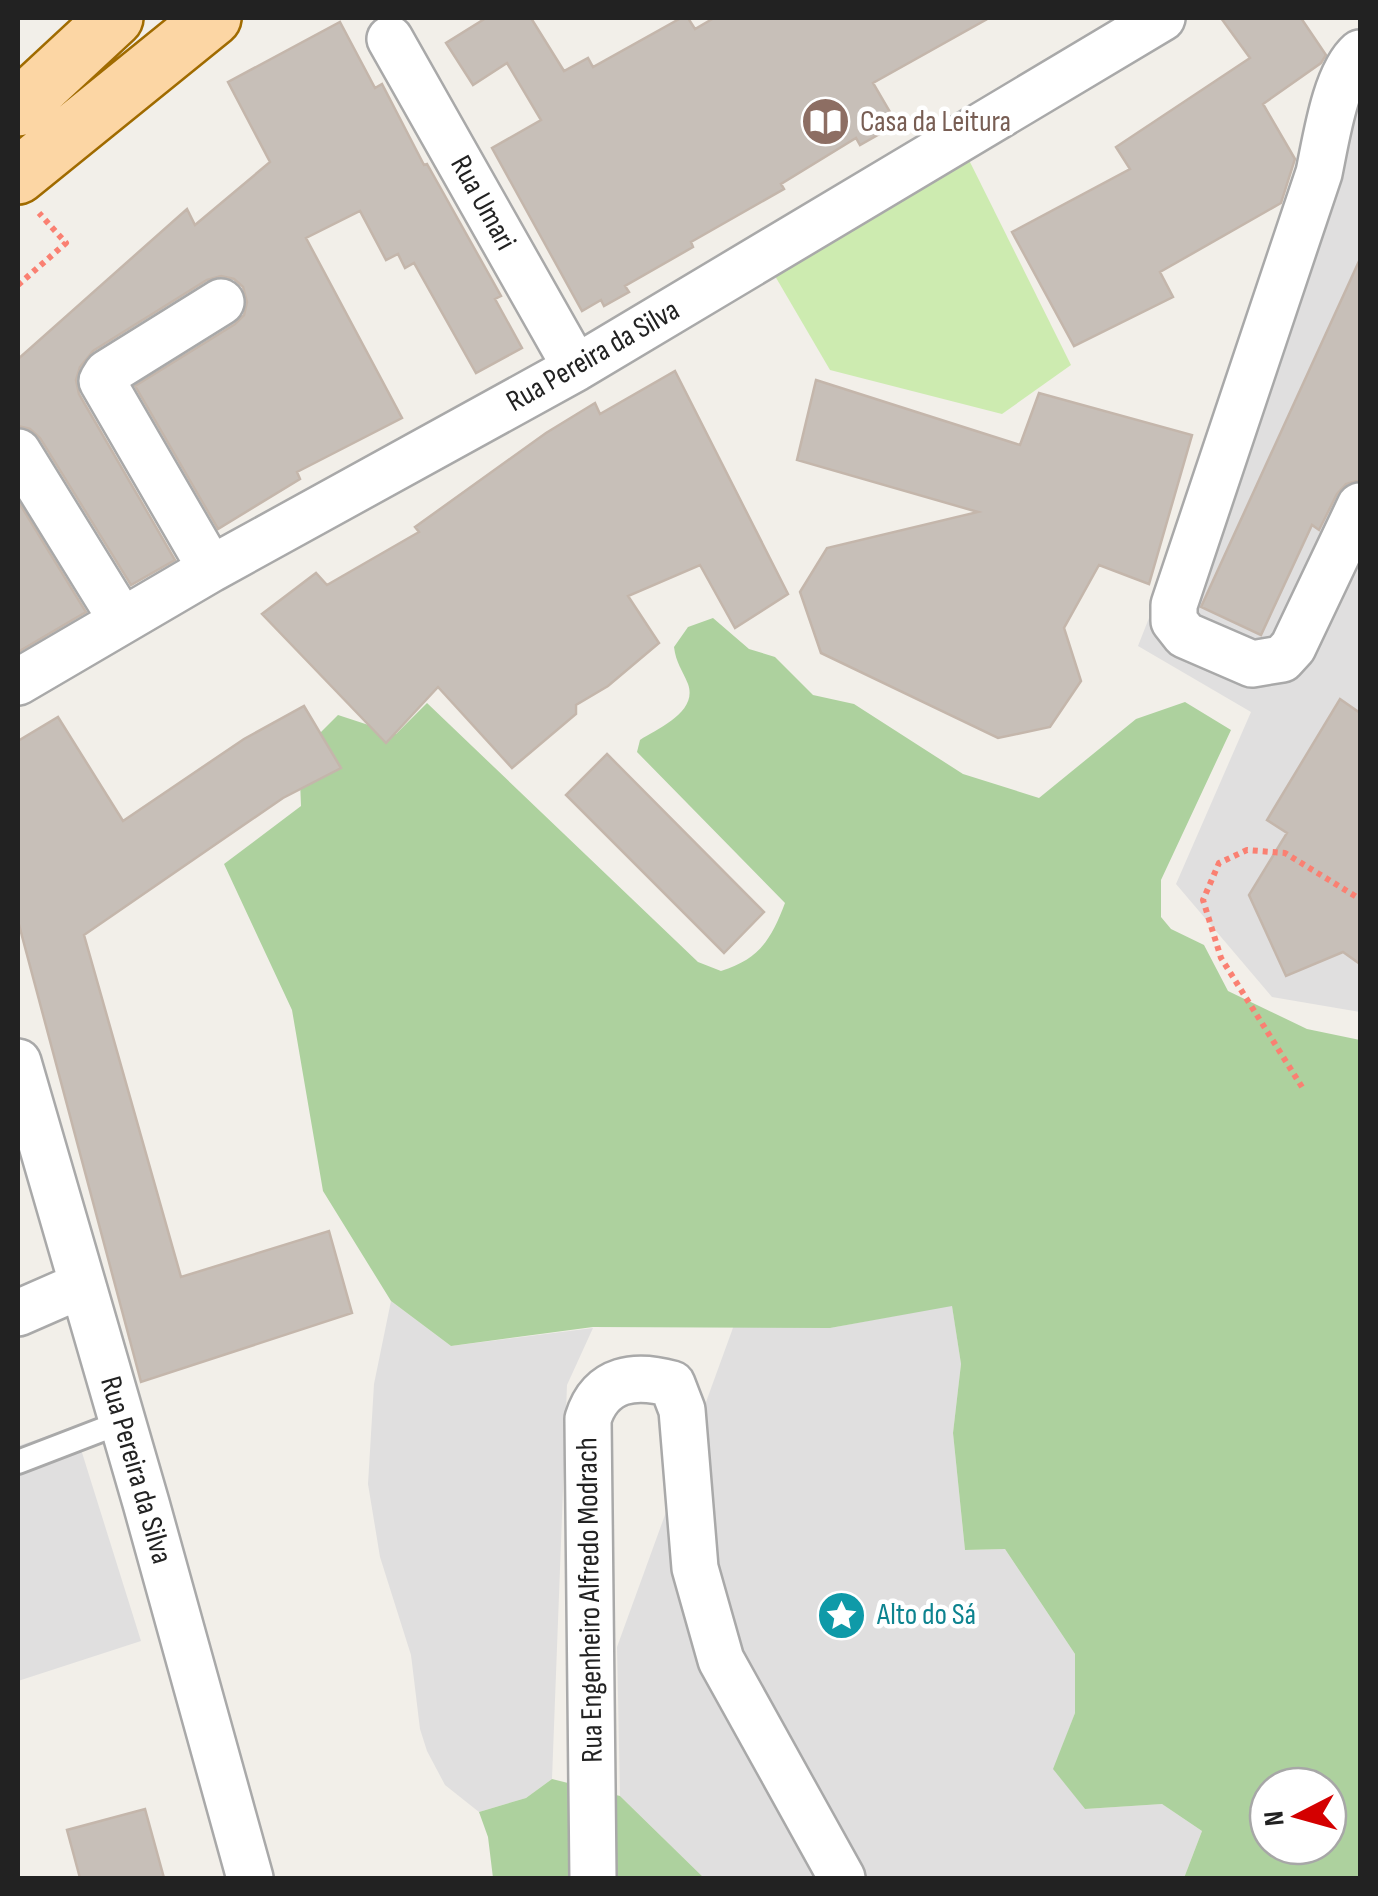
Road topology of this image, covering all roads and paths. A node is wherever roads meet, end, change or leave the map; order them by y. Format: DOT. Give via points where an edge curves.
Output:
graph roads {
  1 [pos="115,18"];
  2 [pos="213,18"];
  3 [pos="1162,18"];
  4 [pos="390,39"];
  5 [pos="1360,53"];
  6 [pos="18,108"];
  7 [pos="18,176"];
  8 [pos="66,244"];
  9 [pos="18,286"];
  10 [pos="221,302"];
  11 [pos="576,368"];
  12 [pos="18,452"];
  13 [pos="1360,506"];
  14 [pos="212,568"];
  15 [pos="121,619"];
  16 [pos="18,682"];
  17 [pos="1360,899"];
  18 [pos="18,1062"];
  19 [pos="1302,1087"];
  20 [pos="82,1285"];
  21 [pos="18,1313"];
  22 [pos="122,1422"];
  23 [pos="18,1462"];
  24 [pos="250,1878"];
  25 [pos="593,1878"];
  26 [pos="842,1878"];
  1 -- 6 [label="main road"];
  2 -- 7 [label="main road"];
  3 -- 11 [label="street, Rua Pereira da Silva"];
  4 -- 11 [label="street, Rua Umari"];
  5 -- 13 [label="street" via="1334,109 1174,605 1174,622 1184,635 1252,664 1282,659"];
  8 -- 9 [label="path"];
  10 -- 14 [label="street" via="102,381"];
  11 -- 14 [label="street, Rua Pereira da Silva"];
  12 -- 15 [label="street"];
  14 -- 15 [label="street, Rua Pereira da Silva"];
  15 -- 16 [label="street, Rua Pereira da Silva"];
  17 -- 19 [label="path" via="1285,853 1247,850 1219,863 1203,900 1221,958"];
  18 -- 20 [label="street, Rua Pereira da Silva"];
  20 -- 21 [label="street"];
  20 -- 22 [label="street, Rua Pereira da Silva"];
  22 -- 23 [label="lane"];
  22 -- 24 [label="street, Rua Pereira da Silva"];
  25 -- 26 [label="street, Rua Engenheiro Alfredo Modrach" via="588,1419 612,1385 645,1377 672,1384 682,1410 695,1568 722,1660"];
}
